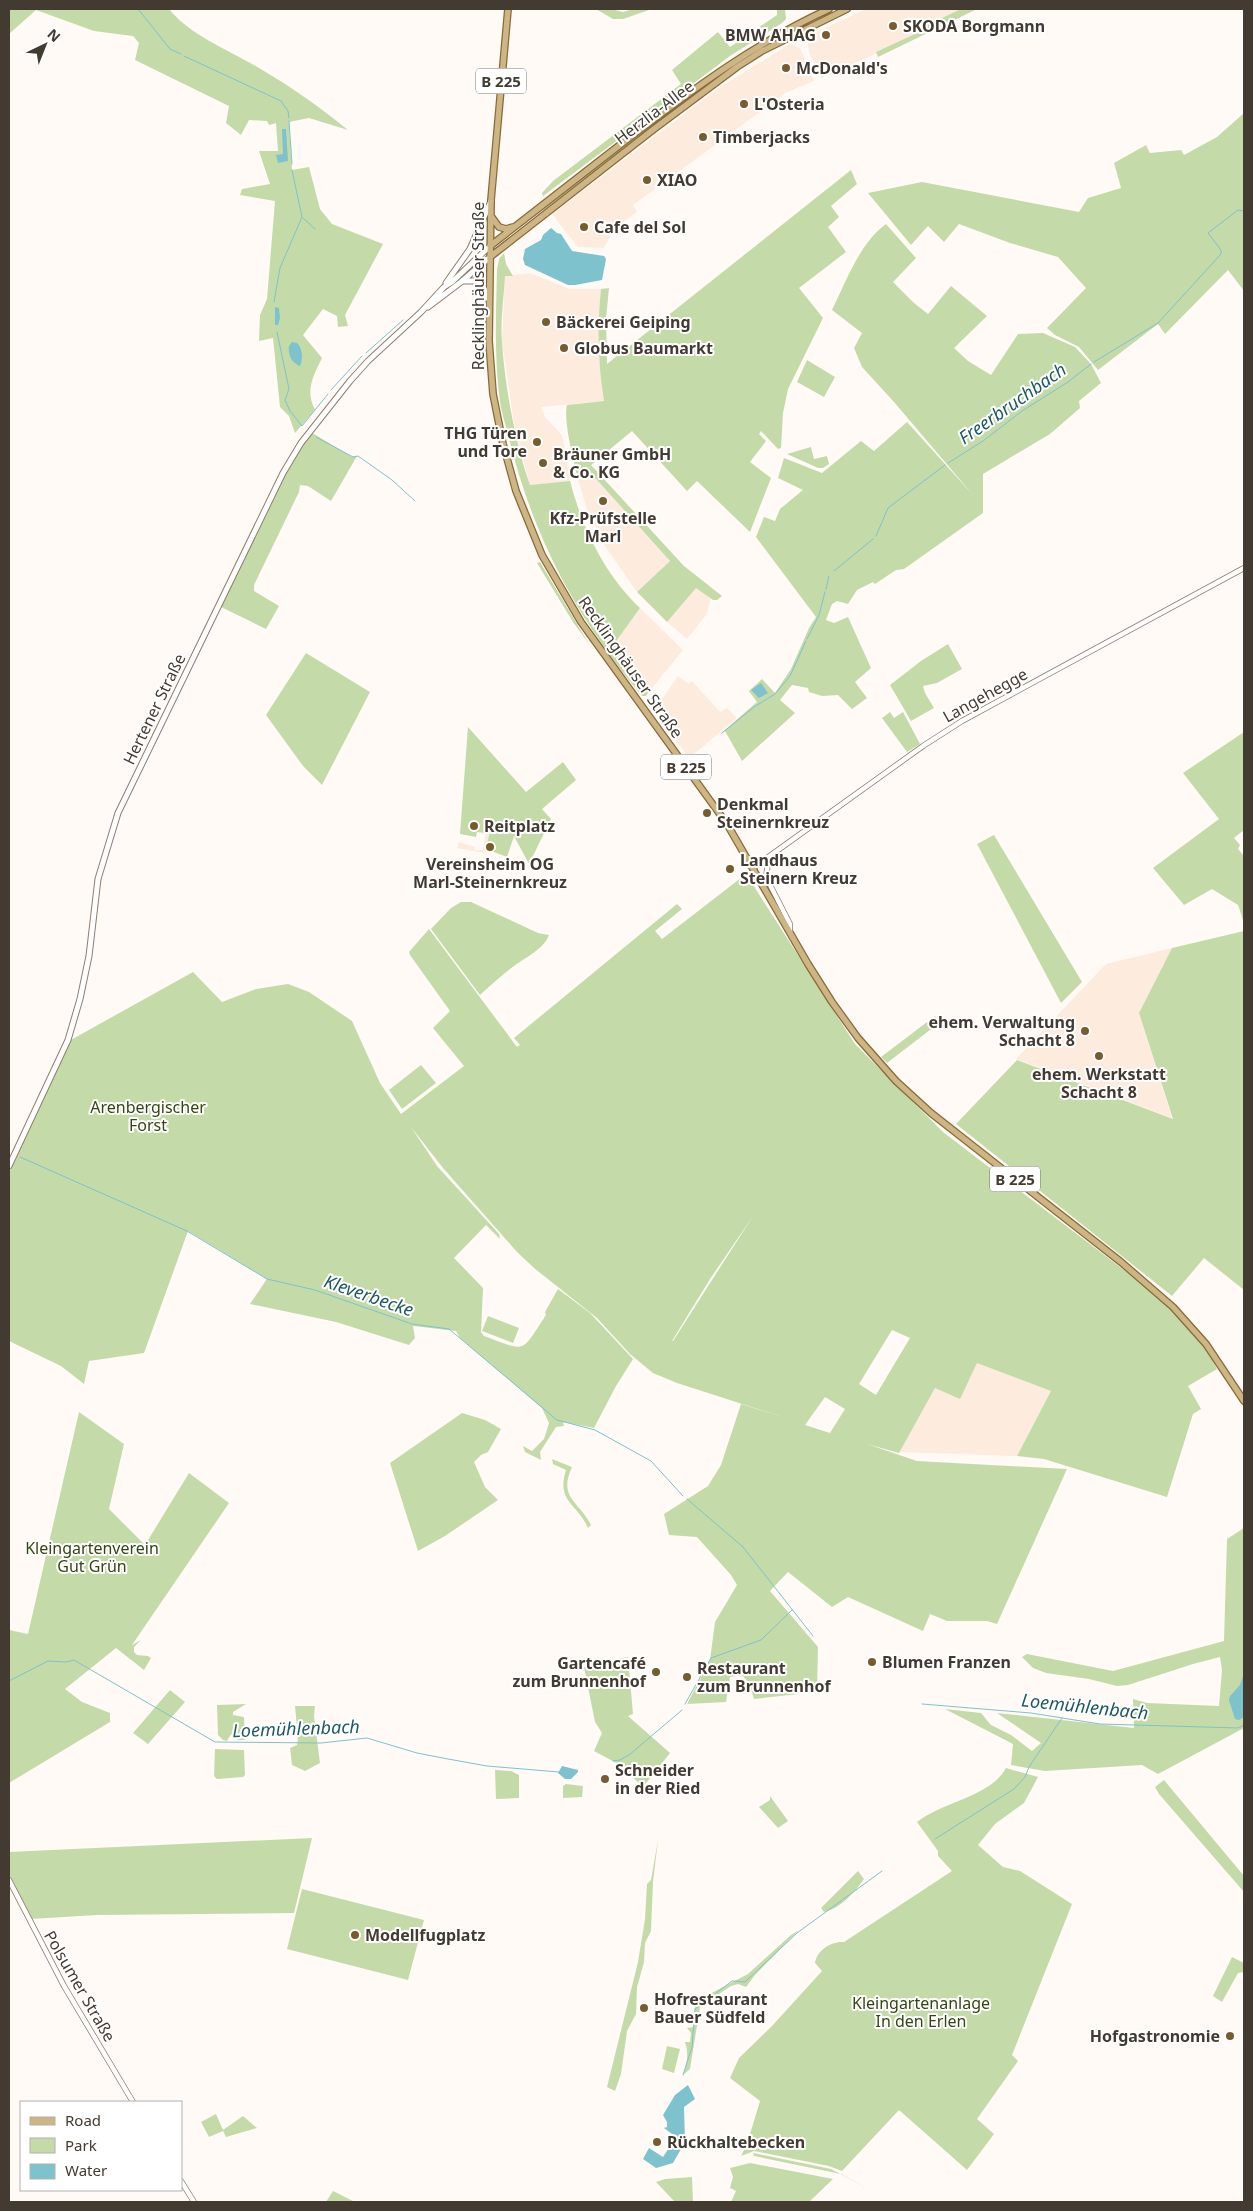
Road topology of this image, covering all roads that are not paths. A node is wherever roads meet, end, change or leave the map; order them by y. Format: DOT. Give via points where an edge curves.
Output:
graph roads {
  1 [pos="508,9"];
  2 [pos="828,9"];
  3 [pos="847,9"];
  4 [pos="491,200"];
  5 [pos="490,214"];
  6 [pos="517,225"];
  7 [pos="490,246"];
  8 [pos="490,256"];
  9 [pos="461,282"];
  10 [pos="444,287"];
  11 [pos="489,300"];
  12 [pos="422,312"];
  13 [pos="1244,568"];
  14 [pos="775,852"];
  15 [pos="753,868"];
  16 [pos="791,934"];
  17 [pos="9,1166"];
  18 [pos="1244,1401"];
  19 [pos="9,1880"];
  20 [pos="133,2101"];
  21 [pos="182,2183"];
  22 [pos="194,2202"];
  1 -- 4 [label="main road, Recklinghäuser Straße / B 225"];
  2 -- 6 [label="main road, Herzlia-Allee" via="768,40 720,70"];
  3 -- 8 [label="main road, Herzlia-Allee" via="762,51 737,68"];
  4 -- 5 [label="main road, Recklinghäuser Straße / B 225"];
  4 -- 10 [label="main road" via="470,249"];
  5 -- 6 [label="main road" via="499,227 506,229"];
  5 -- 7 [label="main road, Recklinghäuser Straße / B 225"];
  6 -- 7 [label="main road, Herzlia-Allee"];
  7 -- 8 [label="main road, Recklinghäuser Straße / B 225"];
  7 -- 10 [label="main road, Hertener Straße"];
  8 -- 9 [label="main road, Hertener Straße"];
  8 -- 11 [label="main road, Recklinghäuser Straße / B 225"];
  9 -- 11 [label="main road" via="477,280"];
  9 -- 12 [label="main road, Hertener Straße"];
  10 -- 12 [label="main road, Hertener Straße"];
  11 -- 15 [label="main road, Recklinghäuser Straße / B 225" via="493,394 503,444 516,491 542,555 581,622 713,804"];
  12 -- 17 [label="main road, Hertener Straße" via="368,361 327,407 301,443 283,473 141,764 118,813 104,856 98,879 89,956 68,1040"];
  13 -- 14 [label="street, Langehegge" via="962,721"];
  14 -- 15 [label="street, Langehegge"];
  14 -- 16 [label="street, B 225" via="768,863 766,878 790,924"];
  15 -- 16 [label="main road, Recklinghäuser Straße / B 225"];
  16 -- 18 [label="main road, Recklinghäuser Straße / B 225" via="848,1026 896,1081 948,1126 1155,1289 1206,1344"];
  19 -- 20 [label="street, Polsumer Straße" via="60,1978"];
  21 -- 22 [label="street"];
}
